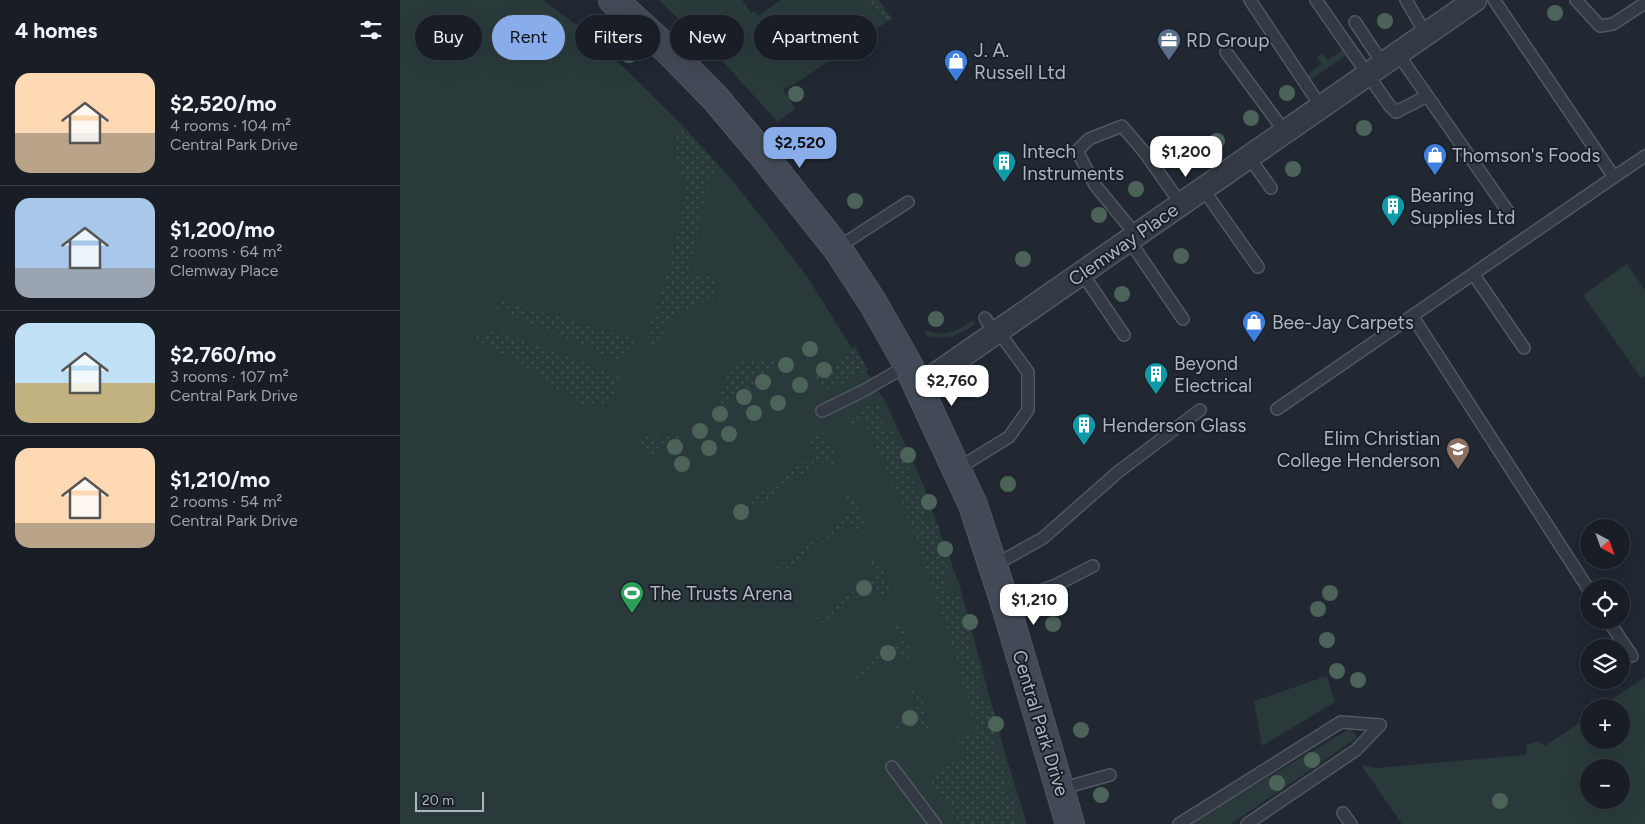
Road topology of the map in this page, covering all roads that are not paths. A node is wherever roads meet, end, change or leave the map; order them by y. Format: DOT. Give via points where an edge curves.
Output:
graph roads {
  1 [pos="613,0"];
  2 [pos="1250,0"];
  3 [pos="1316,0"];
  4 [pos="1406,0"];
  5 [pos="1475,0"];
  6 [pos="1494,0"];
  7 [pos="1576,0"];
  8 [pos="1645,3"];
  9 [pos="1355,22"];
  10 [pos="1426,34"];
  11 [pos="1226,52"];
  12 [pos="1383,64"];
  13 [pos="1427,96"];
  14 [pos="1321,107"];
  15 [pos="1285,132"];
  16 [pos="1645,156"];
  17 [pos="1250,157"];
  18 [pos="1614,177"];
  19 [pos="1271,188"];
  20 [pos="1203,189"];
  21 [pos="908,202"];
  22 [pos="1181,204"];
  23 [pos="1509,213"];
  24 [pos="1133,238"];
  25 [pos="837,248"];
  26 [pos="1258,268"];
  27 [pos="1082,273"];
  28 [pos="1474,275"];
  29 [pos="1412,317"];
  30 [pos="1183,319"];
  31 [pos="993,327"];
  32 [pos="1124,335"];
  33 [pos="1524,348"];
  34 [pos="913,375"];
  35 [pos="1277,409"];
  36 [pos="1200,410"];
  37 [pos="822,411"];
  38 [pos="957,469"];
  39 [pos="993,566"];
  40 [pos="1093,566"];
  41 [pos="1582,579"];
  42 [pos="1005,603"];
  43 [pos="1614,629"];
  44 [pos="1632,656"];
  45 [pos="892,767"];
  46 [pos="1110,775"];
  47 [pos="1060,789"];
  48 [pos="1343,812"];
  49 [pos="936,824"];
  50 [pos="1070,824"];
  51 [pos="1178,824"];
  52 [pos="1247,824"];
  53 [pos="1351,824"];
  1 -- 25 [label="main road, Central Park Drive" via="669,50 715,98"];
  2 -- 14 [label="lane"];
  3 -- 12 [label="lane"];
  4 -- 10 [label="lane"];
  5 -- 10 [label="street, Clemway Place"];
  6 -- 18 [label="lane"];
  7 -- 8 [label="lane" via="1600,26 1613,24"];
  9 -- 12 [label="lane"];
  10 -- 12 [label="street, Clemway Place"];
  11 -- 15 [label="lane"];
  12 -- 13 [label="lane"];
  12 -- 13 [label="lane" via="1389,105 1396,112"];
  12 -- 14 [label="street, Clemway Place"];
  13 -- 23 [label="lane"];
  14 -- 15 [label="street, Clemway Place"];
  15 -- 17 [label="street, Clemway Place"];
  16 -- 18 [label="lane"];
  17 -- 19 [label="lane"];
  17 -- 20 [label="street, Clemway Place"];
  18 -- 28 [label="lane"];
  20 -- 22 [label="street, Clemway Place"];
  20 -- 26 [label="lane"];
  21 -- 25 [label="lane"];
  22 -- 24 [label="street, Clemway Place"];
  22 -- 24 [label="lane" via="1145,152 1122,126 1089,139 1077,151 1095,185"];
  24 -- 27 [label="street, Clemway Place"];
  24 -- 30 [label="lane"];
  25 -- 34 [label="main road, Central Park Drive" via="873,303"];
  27 -- 31 [label="street, Clemway Place"];
  27 -- 32 [label="lane"];
  28 -- 29 [label="lane"];
  28 -- 33 [label="lane"];
  29 -- 35 [label="lane"];
  29 -- 41 [label="lane"];
  31 -- 34 [label="street, Clemway Place"];
  31 -- 38 [label="lane" via="1028,372 1028,410 1009,437"];
  34 -- 37 [label="lane" via="863,391"];
  34 -- 38 [label="main road, Central Park Drive"];
  36 -- 39 [label="lane" via="1118,472 1043,538"];
  38 -- 39 [label="main road, Central Park Drive" via="973,504"];
  39 -- 42 [label="main road, Central Park Drive"];
  40 -- 42 [label="lane" via="1056,585"];
  42 -- 47 [label="main road, Central Park Drive"];
  43 -- 44 [label="lane"];
  45 -- 49 [label="lane"];
  46 -- 47 [label="lane"];
  47 -- 50 [label="main road, Central Park Drive"];
  48 -- 53 [label="lane"];
  51 -- 52 [label="lane" via="1341,722 1380,725 1356,750"];
}
